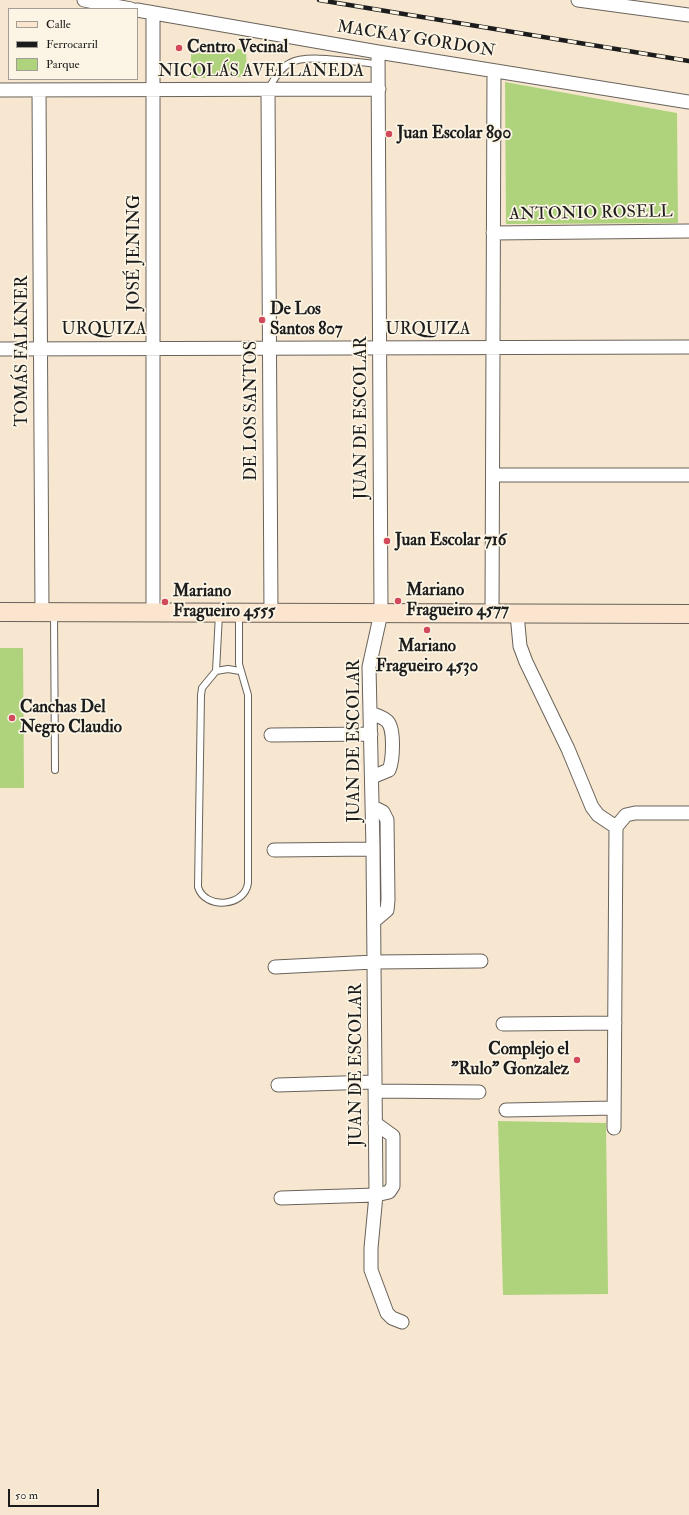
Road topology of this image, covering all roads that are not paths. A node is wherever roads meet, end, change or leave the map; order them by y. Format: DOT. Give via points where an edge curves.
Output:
graph roads {
  1 [pos="84,0"];
  2 [pos="578,0"];
  3 [pos="126,8"];
  4 [pos="138,10"];
  5 [pos="152,13"];
  6 [pos="689,16"];
  7 [pos="378,58"];
  8 [pos="494,71"];
  9 [pos="379,89"];
  10 [pos="0,90"];
  11 [pos="39,90"];
  12 [pos="153,90"];
  13 [pos="268,90"];
  14 [pos="689,102"];
  15 [pos="689,231"];
  16 [pos="493,233"];
  17 [pos="689,347"];
  18 [pos="153,348"];
  19 [pos="270,348"];
  20 [pos="380,348"];
  21 [pos="493,348"];
  22 [pos="0,349"];
  23 [pos="41,349"];
  24 [pos="493,475"];
  25 [pos="689,475"];
  26 [pos="0,612"];
  27 [pos="153,612"];
  28 [pos="219,612"];
  29 [pos="240,612"];
  30 [pos="271,612"];
  31 [pos="48,613"];
  32 [pos="381,613"];
  33 [pos="492,614"];
  34 [pos="517,614"];
  35 [pos="689,614"];
  36 [pos="216,671"];
  37 [pos="240,671"];
  38 [pos="370,713"];
  39 [pos="372,734"];
  40 [pos="271,735"];
  41 [pos="55,770"];
  42 [pos="372,777"];
  43 [pos="373,807"];
  44 [pos="689,812"];
  45 [pos="616,827"];
  46 [pos="274,850"];
  47 [pos="374,850"];
  48 [pos="374,921"];
  49 [pos="481,961"];
  50 [pos="374,962"];
  51 [pos="275,967"];
  52 [pos="615,1023"];
  53 [pos="503,1024"];
  54 [pos="278,1085"];
  55 [pos="374,1086"];
  56 [pos="479,1092"];
  57 [pos="614,1108"];
  58 [pos="506,1110"];
  59 [pos="375,1123"];
  60 [pos="614,1128"];
  61 [pos="376,1195"];
  62 [pos="281,1198"];
  63 [pos="402,1322"];
  1 -- 3 [label="street"];
  2 -- 6 [label="street"];
  4 -- 5 [label="street, MACKAY GORDON"];
  5 -- 7 [label="street, MACKAY GORDON"];
  5 -- 12 [label="street, JOSÉ JENING"];
  7 -- 8 [label="street, MACKAY GORDON"];
  7 -- 9 [label="street, JUAN DE ESCOLAR"];
  7 -- 13 [label="lane" via="302,58 288,63"];
  8 -- 14 [label="street, MACKAY GORDON"];
  8 -- 16 [label="street"];
  9 -- 13 [label="street, NICOLÁS AVELLANEDA"];
  9 -- 20 [label="street, JUAN DE ESCOLAR"];
  10 -- 11 [label="street, NICOLÁS AVELLANEDA"];
  11 -- 12 [label="street, NICOLÁS AVELLANEDA"];
  11 -- 23 [label="street, TOMÁS FALKNER"];
  12 -- 13 [label="street, NICOLÁS AVELLANEDA"];
  12 -- 18 [label="street, JOSÉ JENING"];
  13 -- 19 [label="street, DE LOS SANTOS"];
  15 -- 16 [label="street, ANTONIO ROSELL"];
  16 -- 21 [label="street"];
  17 -- 21 [label="street, URQUIZA"];
  18 -- 19 [label="street, URQUIZA"];
  18 -- 23 [label="street, URQUIZA"];
  18 -- 27 [label="street, JOSÉ JENING"];
  19 -- 20 [label="street, URQUIZA"];
  19 -- 30 [label="street, DE LOS SANTOS"];
  20 -- 21 [label="street, URQUIZA"];
  20 -- 32 [label="street, JUAN DE ESCOLAR"];
  21 -- 24 [label="street"];
  22 -- 23 [label="street, URQUIZA"];
  23 -- 31 [label="street, TOMÁS FALKNER"];
  24 -- 25 [label="street"];
  24 -- 33 [label="street"];
  26 -- 31 [label="main road"];
  27 -- 28 [label="main road"];
  27 -- 31 [label="main road"];
  28 -- 29 [label="main road"];
  28 -- 36 [label="lane"];
  29 -- 30 [label="main road"];
  29 -- 37 [label="lane"];
  30 -- 32 [label="main road"];
  31 -- 41 [label="lane"];
  32 -- 33 [label="main road"];
  32 -- 38 [label="street, JUAN DE ESCOLAR" via="369,667"];
  33 -- 34 [label="main road"];
  34 -- 35 [label="main road"];
  34 -- 45 [label="street" via="520,646 526,662 568,749 592,807 598,815"];
  36 -- 37 [label="lane"];
  36 -- 37 [label="lane" via="202,688 201,694 198,886 205,898 226,903 243,896 248,883 248,695"];
  38 -- 39 [label="street, JUAN DE ESCOLAR"];
  38 -- 42 [label="street" via="386,720 391,726 392,733 392,763 389,770"];
  39 -- 40 [label="street"];
  39 -- 42 [label="street, JUAN DE ESCOLAR"];
  42 -- 43 [label="street, JUAN DE ESCOLAR"];
  43 -- 47 [label="street, JUAN DE ESCOLAR"];
  43 -- 48 [label="street" via="383,812 387,820 388,900 387,910"];
  44 -- 45 [label="street" via="635,813 626,815"];
  45 -- 52 [label="street"];
  46 -- 47 [label="street"];
  47 -- 48 [label="street, JUAN DE ESCOLAR"];
  48 -- 50 [label="street, JUAN DE ESCOLAR"];
  49 -- 50 [label="street"];
  50 -- 51 [label="street"];
  50 -- 55 [label="street, JUAN DE ESCOLAR"];
  52 -- 53 [label="street"];
  52 -- 57 [label="street"];
  54 -- 55 [label="street"];
  55 -- 56 [label="street"];
  55 -- 59 [label="street, JUAN DE ESCOLAR"];
  57 -- 58 [label="street"];
  57 -- 60 [label="street"];
  59 -- 61 [label="street, JUAN DE ESCOLAR"];
  59 -- 61 [label="street" via="393,1136 394,1186 389,1192"];
  61 -- 62 [label="street"];
  61 -- 63 [label="street, JUAN DE ESCOLAR" via="371,1270 387,1313"];
}
